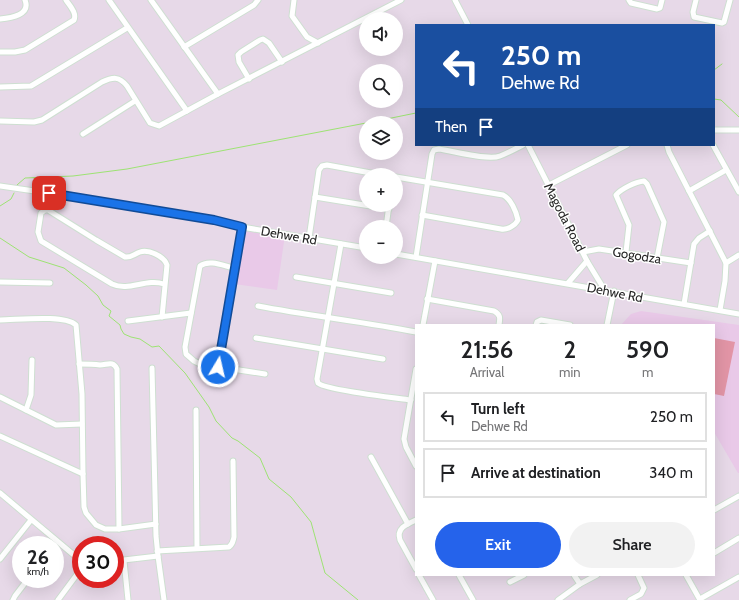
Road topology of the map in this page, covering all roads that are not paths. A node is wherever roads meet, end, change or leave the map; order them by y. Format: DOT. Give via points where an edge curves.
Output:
graph roads {
  1 [pos="25,0"];
  2 [pos="66,0"];
  3 [pos="109,0"];
  4 [pos="151,0"];
  5 [pos="258,0"];
  6 [pos="294,0"];
  7 [pos="402,0"];
  8 [pos="455,0"];
  9 [pos="629,0"];
  10 [pos="662,0"];
  11 [pos="696,0"];
  12 [pos="730,0"];
  13 [pos="0,20"];
  14 [pos="467,24"];
  15 [pos="127,28"];
  16 [pos="318,43"];
  17 [pos="184,47"];
  18 [pos="0,52"];
  19 [pos="282,62"];
  20 [pos="249,79"];
  21 [pos="0,87"];
  22 [pos="218,94"];
  23 [pos="135,101"];
  24 [pos="187,111"];
  25 [pos="0,121"];
  26 [pos="715,130"];
  27 [pos="739,130"];
  28 [pos="83,134"];
  29 [pos="521,146"];
  30 [pos="529,146"];
  31 [pos="625,146"];
  32 [pos="667,146"];
  33 [pos="714,146"];
  34 [pos="726,170"];
  35 [pos="359,171"];
  36 [pos="403,179"];
  37 [pos="428,183"];
  38 [pos="549,185"];
  39 [pos="0,186"];
  40 [pos="689,191"];
  41 [pos="739,192"];
  42 [pos="315,197"];
  43 [pos="359,203"];
  44 [pos="422,215"];
  45 [pos="242,227"];
  46 [pos="710,231"];
  47 [pos="309,238"];
  48 [pos="341,244"];
  49 [pos="359,247"];
  50 [pos="583,252"];
  51 [pos="626,252"];
  52 [pos="403,255"];
  53 [pos="739,255"];
  54 [pos="416,257"];
  55 [pos="657,258"];
  56 [pos="435,260"];
  57 [pos="587,261"];
  58 [pos="691,263"];
  59 [pos="726,263"];
  60 [pos="234,268"];
  61 [pos="296,277"];
  62 [pos="0,282"];
  63 [pos="50,283"];
  64 [pos="333,283"];
  65 [pos="568,283"];
  66 [pos="164,284"];
  67 [pos="604,289"];
  68 [pos="614,292"];
  69 [pos="391,293"];
  70 [pos="427,299"];
  71 [pos="684,304"];
  72 [pos="258,306"];
  73 [pos="720,310"];
  74 [pos="191,313"];
  75 [pos="739,314"];
  76 [pos="329,316"];
  77 [pos="162,317"];
  78 [pos="0,320"];
  79 [pos="128,321"];
  80 [pos="423,324"];
  81 [pos="499,324"];
  82 [pos="536,324"];
  83 [pos="564,324"];
  84 [pos="607,324"];
  85 [pos="415,332"];
  86 [pos="256,338"];
  87 [pos="323,348"];
  88 [pos="383,359"];
  89 [pos="32,360"];
  90 [pos="79,364"];
  91 [pos="218,367"];
  92 [pos="152,368"];
  93 [pos="265,374"];
  94 [pos="415,375"];
  95 [pos="0,397"];
  96 [pos="411,400"];
  97 [pos="26,410"];
  98 [pos="196,410"];
  99 [pos="82,424"];
  100 [pos="0,436"];
  101 [pos="371,458"];
  102 [pos="233,461"];
  103 [pos="415,464"];
  104 [pos="83,474"];
  105 [pos="0,495"];
  106 [pos="739,496"];
  107 [pos="715,509"];
  108 [pos="31,520"];
  109 [pos="415,520"];
  110 [pos="156,524"];
  111 [pos="408,524"];
  112 [pos="119,529"];
  113 [pos="48,536"];
  114 [pos="739,538"];
  115 [pos="197,548"];
  116 [pos="715,552"];
  117 [pos="158,553"];
  118 [pos="0,559"];
  119 [pos="124,561"];
  120 [pos="415,567"];
  121 [pos="420,576"];
  122 [pos="461,576"];
  123 [pos="522,576"];
  124 [pos="575,576"];
  125 [pos="596,576"];
  126 [pos="638,576"];
  127 [pos="687,576"];
  128 [pos="739,577"];
  129 [pos="72,581"];
  130 [pos="510,582"];
  131 [pos="580,584"];
  132 [pos="21,588"];
  133 [pos="13,600"];
  134 [pos="58,600"];
  135 [pos="128,600"];
  136 [pos="164,600"];
  137 [pos="433,600"];
  138 [pos="473,600"];
  139 [pos="558,600"];
  140 [pos="630,600"];
  141 [pos="700,600"];
  1 -- 13 [label="street" via="26,9"];
  2 -- 18 [label="street" via="74,12 74,20 25,50"];
  3 -- 15 [label="street"];
  4 -- 17 [label="street"];
  5 -- 17 [label="street" via="254,5"];
  6 -- 16 [label="street" via="292,16 307,37"];
  7 -- 16 [label="street"];
  8 -- 14 [label="street"];
  9 -- 10 [label="street" via="631,3 657,9 660,8"];
  11 -- 12 [label="street" via="692,12 694,17 722,24"];
  15 -- 21 [label="street" via="33,85"];
  15 -- 24 [label="street"];
  16 -- 19 [label="street"];
  17 -- 22 [label="street"];
  19 -- 20 [label="street"];
  19 -- 20 [label="street" via="269,43 260,40 238,55 239,62"];
  20 -- 22 [label="street"];
  22 -- 24 [label="street"];
  23 -- 24 [label="street" via="150,124 156,126"];
  23 -- 25 [label="street" via="123,81 112,78 42,120"];
  23 -- 28 [label="street"];
  26 -- 27 [label="street"];
  29 -- 37 [label="street" via="494,157 436,149 432,154"];
  30 -- 38 [label="street, Magoda Road"];
  31 -- 38 [label="street"];
  32 -- 40 [label="street"];
  33 -- 34 [label="street"];
  34 -- 40 [label="street"];
  34 -- 41 [label="street"];
  35 -- 42 [label="street" via="324,165 320,170"];
  36 -- 37 [label="street"];
  37 -- 44 [label="street"];
  37 -- 44 [label="street" via="503,194 510,202 518,220 517,223 501,229"];
  38 -- 50 [label="street, Magoda Road"];
  39 -- 45 [label="street, Dehwe Rd" via="62,194"];
  40 -- 46 [label="street"];
  42 -- 43 [label="street"];
  42 -- 47 [label="street"];
  44 -- 54 [label="street"];
  45 -- 47 [label="street, Dehwe Rd"];
  45 -- 60 [label="street"];
  46 -- 58 [label="street" via="696,241"];
  46 -- 59 [label="street"];
  47 -- 48 [label="street, Dehwe Rd"];
  48 -- 49 [label="street, Dehwe Rd"];
  48 -- 64 [label="street"];
  50 -- 51 [label="street, Gogodza" via="599,249"];
  50 -- 57 [label="street, Magoda Road"];
  51 -- 55 [label="street, Gogodza"];
  51 -- 55 [label="street" via="629,225 616,196 619,192 644,181 664,220"];
  52 -- 54 [label="street, Dehwe Rd"];
  53 -- 59 [label="street"];
  54 -- 56 [label="street, Dehwe Rd"];
  55 -- 58 [label="street, Gogodza"];
  56 -- 65 [label="street, Dehwe Rd"];
  56 -- 70 [label="street"];
  57 -- 65 [label="street"];
  57 -- 67 [label="street, Magoda Road"];
  58 -- 71 [label="street"];
  59 -- 73 [label="street"];
  60 -- 74 [label="street" via="210,263 200,266"];
  60 -- 91 [label="street"];
  61 -- 64 [label="street"];
  62 -- 63 [label="street"];
  64 -- 69 [label="street"];
  64 -- 76 [label="street"];
  65 -- 67 [label="street, Dehwe Rd"];
  66 -- 66 [label="street" via="167,265 160,256 142,251 125,257 48,210 42,213 38,232 41,241 112,284 120,287 154,282"];
  66 -- 77 [label="street"];
  67 -- 68 [label="street, Dehwe Rd"];
  68 -- 71 [label="street, Dehwe Rd"];
  68 -- 84 [label="street"];
  70 -- 80 [label="street"];
  70 -- 81 [label="street" via="494,311 501,318"];
  71 -- 73 [label="street, Dehwe Rd"];
  72 -- 76 [label="street"];
  73 -- 75 [label="street, Dehwe Rd"];
  74 -- 77 [label="street"];
  74 -- 91 [label="street" via="186,354 194,361"];
  76 -- 85 [label="street"];
  76 -- 87 [label="street"];
  77 -- 79 [label="street"];
  78 -- 90 [label="street" via="47,318 73,323 77,328"];
  82 -- 83 [label="street" via="541,320"];
  86 -- 87 [label="street"];
  87 -- 88 [label="street"];
  87 -- 96 [label="street" via="317,379 319,385"];
  89 -- 97 [label="street" via="31,395"];
  90 -- 99 [label="street"];
  90 -- 112 [label="street" via="109,363 118,369"];
  91 -- 93 [label="street"];
  92 -- 110 [label="street"];
  94 -- 96 [label="street"];
  95 -- 97 [label="street"];
  96 -- 103 [label="street" via="404,440"];
  97 -- 99 [label="street" via="56,425"];
  98 -- 115 [label="street"];
  99 -- 104 [label="street"];
  100 -- 104 [label="street"];
  101 -- 111 [label="street"];
  102 -- 115 [label="street" via="233,543 229,547"];
  104 -- 112 [label="street" via="84,507 88,517 101,528"];
  105 -- 108 [label="street"];
  106 -- 107 [label="street"];
  108 -- 113 [label="street"];
  108 -- 118 [label="street"];
  109 -- 111 [label="street"];
  110 -- 112 [label="street"];
  110 -- 117 [label="street"];
  111 -- 120 [label="street" via="401,528 398,535"];
  114 -- 116 [label="street"];
  115 -- 117 [label="street"];
  117 -- 119 [label="street"];
  117 -- 136 [label="street"];
  119 -- 135 [label="street"];
  121 -- 137 [label="street"];
  122 -- 138 [label="street"];
  123 -- 130 [label="street"];
  124 -- 131 [label="street"];
  125 -- 131 [label="street"];
  126 -- 140 [label="street" via="644,588 641,594"];
  127 -- 141 [label="street"];
  128 -- 141 [label="street"];
  129 -- 134 [label="street"];
  131 -- 139 [label="street"];
  132 -- 133 [label="street"];
}
